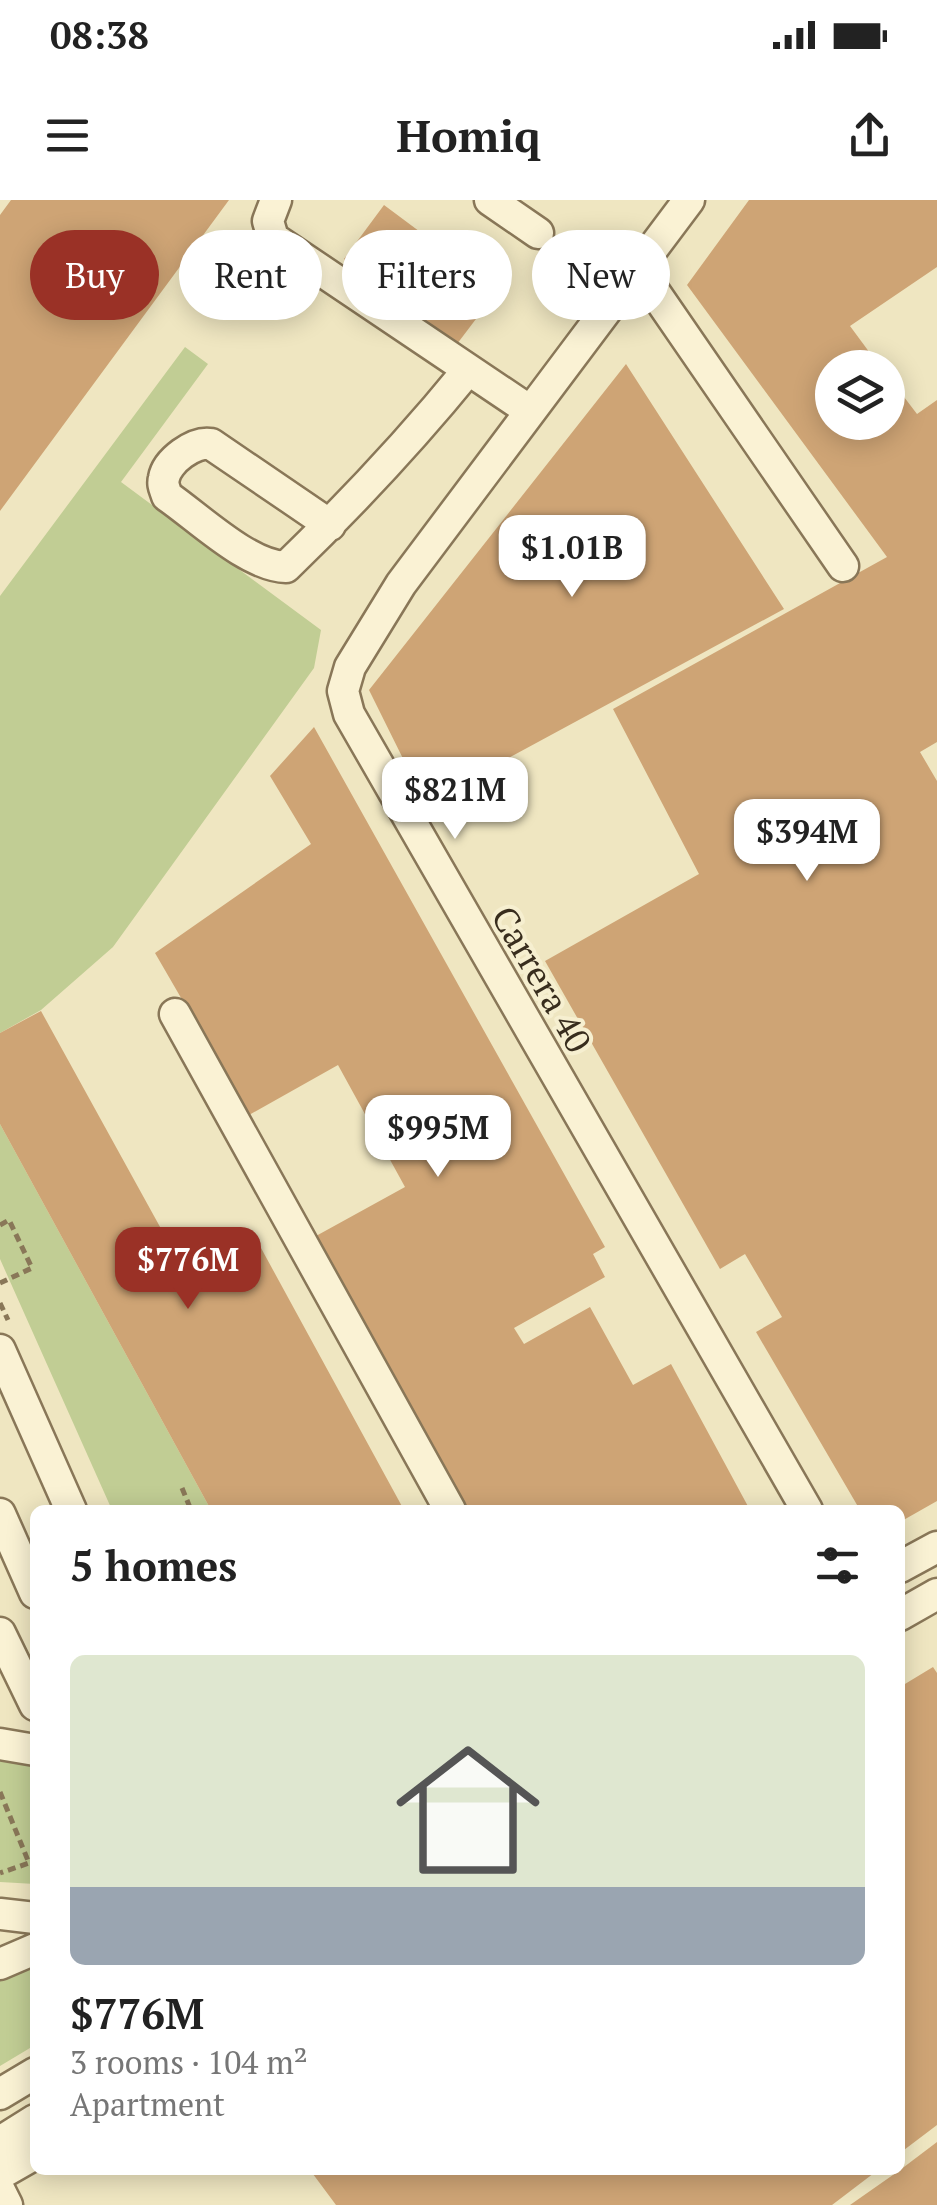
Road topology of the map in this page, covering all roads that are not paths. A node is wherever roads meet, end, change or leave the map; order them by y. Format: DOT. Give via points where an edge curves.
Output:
graph roads {
  1 [pos="276,200"];
  2 [pos="490,200"];
  3 [pos="690,200"];
  4 [pos="534,230"];
  5 [pos="667,230"];
  6 [pos="670,315"];
  7 [pos="599,320"];
  8 [pos="468,370"];
  9 [pos="530,411"];
  10 [pos="330,525"];
  11 [pos="843,566"];
  12 [pos="175,1014"];
  13 [pos="0,1350"];
  14 [pos="69,1505"];
  15 [pos="447,1505"];
  16 [pos="805,1505"];
  17 [pos="0,1514"];
  18 [pos="937,1546"];
  19 [pos="905,1565"];
  20 [pos="30,1582"];
  21 [pos="0,1633"];
  22 [pos="30,1694"];
  23 [pos="0,1744"];
  24 [pos="30,1749"];
  25 [pos="0,1914"];
  26 [pos="30,1917"];
  27 [pos="30,1951"];
  28 [pos="0,1964"];
  29 [pos="30,2076"];
  30 [pos="0,2094"];
  31 [pos="30,2123"];
  32 [pos="0,2142"];
  33 [pos="30,2157"];
  34 [pos="0,2174"];
  35 [pos="0,2191"];
  36 [pos="6,2205"];
  1 -- 8 [label="street" via="268,221 274,238"];
  2 -- 4 [label="street"];
  3 -- 5 [label="street, Carrera 40"];
  6 -- 11 [label="street"];
  7 -- 9 [label="street, Carrera 40"];
  8 -- 9 [label="street"];
  8 -- 10 [label="street"];
  9 -- 16 [label="street, Carrera 40" via="401,584 350,667 344,691 349,714"];
  10 -- 10 [label="street" via="286,567 272,566 167,496 165,472 190,446 210,444"];
  12 -- 15 [label="street"];
  13 -- 14 [label="street"];
  17 -- 20 [label="street"];
  18 -- 19 [label="street"];
  21 -- 22 [label="street"];
  23 -- 24 [label="street"];
  25 -- 26 [label="street"];
  27 -- 28 [label="street"];
  29 -- 30 [label="street"];
  31 -- 32 [label="street"];
  33 -- 34 [label="street"];
  35 -- 36 [label="street"];
}
